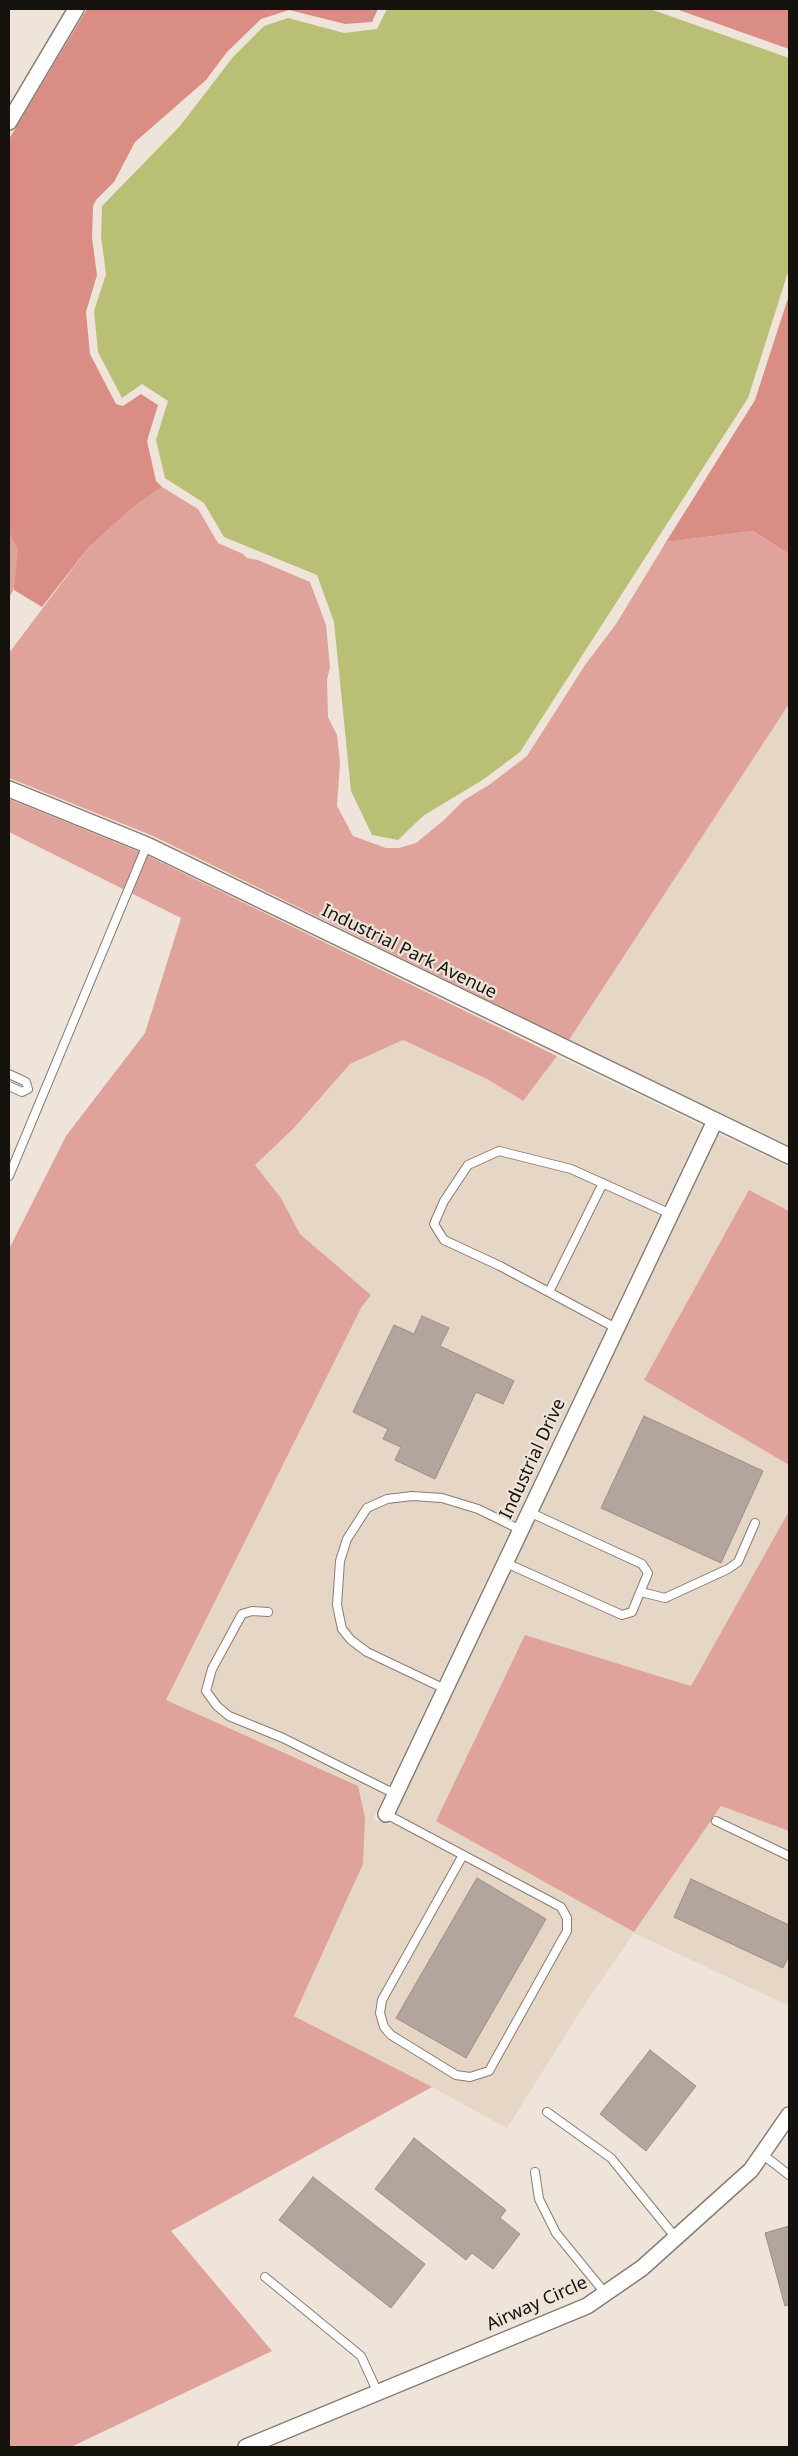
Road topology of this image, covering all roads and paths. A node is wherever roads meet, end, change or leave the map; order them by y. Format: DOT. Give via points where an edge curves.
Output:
graph roads {
  1 [pos="76,9"];
  2 [pos="9,122"];
  3 [pos="9,788"];
  4 [pos="147,845"];
  5 [pos="9,1074"];
  6 [pos="9,1086"];
  7 [pos="28,1089"];
  8 [pos="42,1095"];
  9 [pos="715,1121"];
  10 [pos="789,1156"];
  11 [pos="9,1176"];
  12 [pos="602,1183"];
  13 [pos="671,1214"];
  14 [pos="549,1292"];
  15 [pos="616,1328"];
  16 [pos="529,1512"];
  17 [pos="755,1523"];
  18 [pos="521,1530"];
  19 [pos="506,1563"];
  20 [pos="640,1592"];
  21 [pos="268,1612"];
  22 [pos="445,1689"];
  23 [pos="395,1794"];
  24 [pos="386,1814"];
  25 [pos="716,1821"];
  26 [pos="463,1855"];
  27 [pos="789,1856"];
  28 [pos="547,2112"];
  29 [pos="789,2115"];
  30 [pos="762,2154"];
  31 [pos="535,2172"];
  32 [pos="789,2175"];
  33 [pos="676,2238"];
  34 [pos="265,2277"];
  35 [pos="605,2293"];
  36 [pos="378,2392"];
  37 [pos="246,2447"];
  1 -- 2 [label="street"];
  3 -- 4 [label="street, Industrial Park Avenue"];
  4 -- 8 [label="lane"];
  4 -- 9 [label="street, Industrial Park Avenue"];
  5 -- 7 [label="lane" via="26,1082"];
  6 -- 7 [label="lane" via="22,1092"];
  7 -- 8 [label="lane"];
  8 -- 11 [label="lane"];
  9 -- 10 [label="street, Industrial Park Avenue"];
  9 -- 13 [label="street, Industrial Drive"];
  12 -- 13 [label="lane"];
  12 -- 14 [label="lane"];
  12 -- 14 [label="lane" via="572,1169 499,1150 468,1165 444,1201 434,1224 444,1240"];
  13 -- 15 [label="street, Industrial Drive"];
  14 -- 15 [label="lane"];
  15 -- 16 [label="street, Industrial Drive"];
  16 -- 18 [label="street, Industrial Drive"];
  16 -- 20 [label="lane" via="642,1564 648,1573"];
  17 -- 20 [label="lane" via="738,1562 728,1569 665,1598"];
  18 -- 19 [label="street, Industrial Drive"];
  18 -- 22 [label="lane" via="478,1509 442,1498 412,1496 386,1498 366,1508 347,1539 340,1560 337,1605 342,1628 367,1652"];
  19 -- 20 [label="lane" via="622,1614 632,1612"];
  19 -- 22 [label="street, Industrial Drive"];
  21 -- 23 [label="lane" via="242,1614 212,1669 206,1691 229,1716 283,1738"];
  22 -- 23 [label="street, Industrial Drive"];
  23 -- 24 [label="street, Industrial Drive"];
  24 -- 26 [label="lane"];
  25 -- 27 [label="lane"];
  26 -- 26 [label="lane" via="561,1907 568,1924 489,2070 470,2076 456,2075 391,2035 384,2027 380,2013 382,2000"];
  28 -- 33 [label="lane" via="611,2158"];
  29 -- 30 [label="street, Airway Circle"];
  30 -- 32 [label="lane"];
  30 -- 33 [label="street, Airway Circle" via="751,2170"];
  31 -- 35 [label="lane" via="539,2199 556,2233"];
  33 -- 35 [label="street, Airway Circle" via="642,2268"];
  34 -- 36 [label="lane" via="361,2356"];
  35 -- 36 [label="street, Airway Circle" via="587,2306"];
  36 -- 37 [label="street, Airway Circle"];
}
